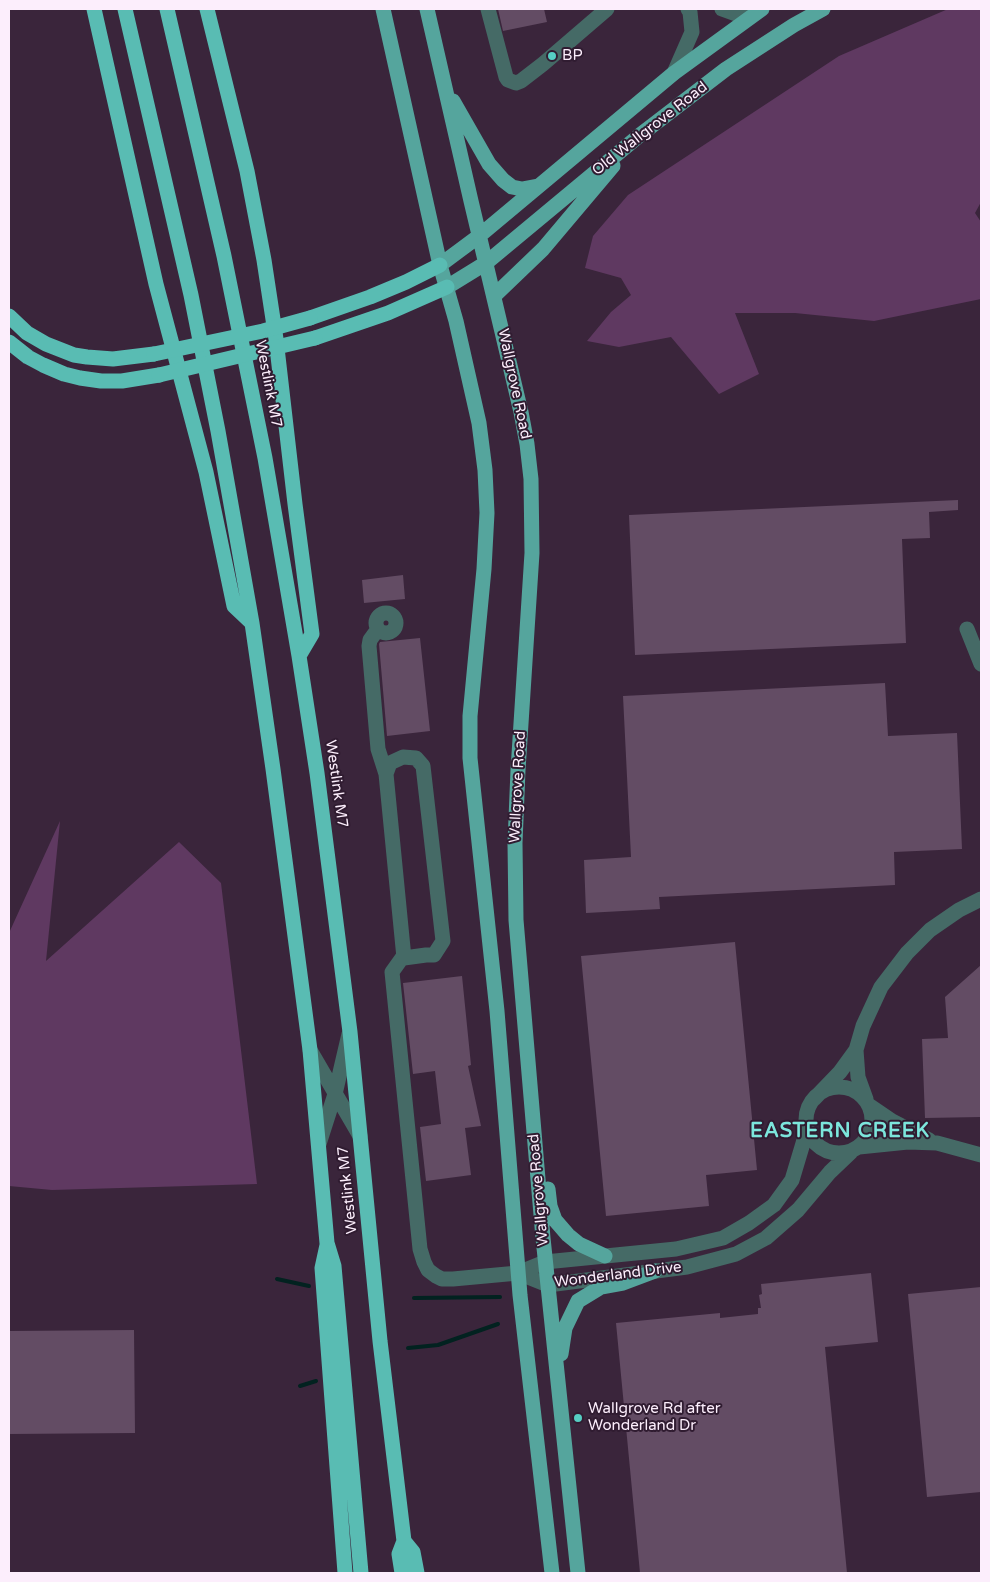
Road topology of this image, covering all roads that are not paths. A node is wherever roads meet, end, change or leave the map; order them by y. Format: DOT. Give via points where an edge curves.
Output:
graph roads {
  1 [pos="94,9"];
  2 [pos="125,9"];
  3 [pos="167,9"];
  4 [pos="207,9"];
  5 [pos="427,9"];
  6 [pos="488,9"];
  7 [pos="607,9"];
  8 [pos="688,9"];
  9 [pos="722,9"];
  10 [pos="762,9"];
  11 [pos="823,9"];
  12 [pos="383,13"];
  13 [pos="747,18"];
  14 [pos="674,73"];
  15 [pos="445,86"];
  16 [pos="640,135"];
  17 [pos="539,186"];
  18 [pos="480,236"];
  19 [pos="486,262"];
  20 [pos="440,265"];
  21 [pos="447,287"];
  22 [pos="496,301"];
  23 [pos="9,316"];
  24 [pos="9,342"];
  25 [pos="236,576"];
  26 [pos="378,629"];
  27 [pos="967,629"];
  28 [pos="299,656"];
  29 [pos="981,664"];
  30 [pos="386,774"];
  31 [pos="981,899"];
  32 [pos="404,958"];
  33 [pos="350,1032"];
  34 [pos="310,1050"];
  35 [pos="856,1050"];
  36 [pos="530,1091"];
  37 [pos="335,1094"];
  38 [pos="814,1099"];
  39 [pos="868,1103"];
  40 [pos="807,1130"];
  41 [pos="360,1136"];
  42 [pos="937,1143"];
  43 [pos="319,1144"];
  44 [pos="855,1149"];
  45 [pos="981,1155"];
  46 [pos="327,1243"];
  47 [pos="605,1256"];
  48 [pos="546,1262"];
  49 [pos="655,1271"];
  50 [pos="518,1272"];
  51 [pos="548,1285"];
  52 [pos="558,1381"];
  53 [pos="404,1541"];
  54 [pos="345,1573"];
  55 [pos="361,1573"];
  56 [pos="402,1573"];
  57 [pos="417,1573"];
  58 [pos="552,1573"];
  59 [pos="578,1573"];
  1 -- 25 [label="highway" via="145,240 216,515"];
  2 -- 25 [label="highway, Westlink M7" via="191,295 233,513"];
  3 -- 28 [label="highway, Westlink M7" via="224,256 274,508"];
  4 -- 28 [label="highway" via="247,171 276,339 312,634"];
  5 -- 15 [label="main road, Wallgrove Road"];
  6 -- 7 [label="street" via="506,77 516,82 543,64"];
  8 -- 14 [label="street" via="692,32"];
  9 -- 13 [label="street"];
  10 -- 13 [label="main road, Old Wallgrove Road"];
  11 -- 16 [label="main road, Old Wallgrove Road" via="726,69"];
  12 -- 20 [label="main road, Wallgrove Road"];
  13 -- 14 [label="main road, Old Wallgrove Road"];
  14 -- 17 [label="main road, Old Wallgrove Road"];
  15 -- 17 [label="main road" via="489,164 503,180 522,189"];
  15 -- 18 [label="main road, Wallgrove Road"];
  16 -- 19 [label="main road, Old Wallgrove Road"];
  16 -- 22 [label="main road"];
  17 -- 18 [label="main road, Old Wallgrove Road"];
  18 -- 19 [label="main road, Wallgrove Road"];
  18 -- 20 [label="main road, Old Wallgrove Road"];
  19 -- 21 [label="main road, Old Wallgrove Road"];
  19 -- 22 [label="main road, Wallgrove Road"];
  20 -- 21 [label="main road, Wallgrove Road"];
  20 -- 23 [label="highway, bridge" via="370,297 310,318 154,354 113,359 74,355 46,344 27,333"];
  21 -- 24 [label="highway, bridge" via="388,313 315,338 122,381 100,381 64,374 43,366"];
  21 -- 50 [label="main road, Wallgrove Road" via="479,423 485,470 487,514 470,716 470,758"];
  22 -- 36 [label="main road, Wallgrove Road" via="521,412 531,479 532,553 515,843 516,920"];
  25 -- 34 [label="highway, Westlink M7" via="252,623"];
  26 -- 30 [label="street" via="369,646 378,749"];
  27 -- 29 [label="street"];
  28 -- 33 [label="highway, Westlink M7"];
  30 -- 32 [label="street"];
  30 -- 32 [label="street" via="390,763 403,757 416,758 423,766 443,941 434,955"];
  31 -- 35 [label="street" via="930,930 902,959 881,987"];
  32 -- 50 [label="street" via="392,972 420,1249 424,1262 428,1270 442,1279"];
  33 -- 37 [label="street"];
  33 -- 41 [label="highway, Westlink M7"];
  34 -- 37 [label="street"];
  34 -- 43 [label="highway, Westlink M7"];
  35 -- 38 [label="street"];
  35 -- 39 [label="street" via="858,1076"];
  36 -- 47 [label="main road" via="555,1220 579,1244"];
  36 -- 48 [label="main road, Wallgrove Road"];
  37 -- 41 [label="street"];
  37 -- 43 [label="street"];
  38 -- 39 [label="street" via="821,1092 841,1086 855,1091"];
  38 -- 40 [label="street" via="808,1108"];
  39 -- 42 [label="street" via="892,1121"];
  39 -- 44 [label="street" via="873,1117 872,1128 868,1139"];
  40 -- 44 [label="street" via="812,1140 830,1152 840,1154"];
  40 -- 47 [label="street, Wonderland Drive" via="792,1180 774,1205 749,1223 723,1238 699,1244"];
  41 -- 53 [label="highway, Westlink M7"];
  42 -- 44 [label="street" via="908,1142"];
  42 -- 45 [label="street"];
  43 -- 46 [label="highway, Westlink M7"];
  44 -- 49 [label="street, Wonderland Drive" via="830,1172 798,1210 766,1238 736,1254 696,1265"];
  46 -- 54 [label="highway" via="322,1268"];
  46 -- 55 [label="highway, Westlink M7" via="334,1266"];
  47 -- 48 [label="street, Wonderland Drive"];
  48 -- 50 [label="street, Wonderland Drive"];
  48 -- 51 [label="main road, Wallgrove Road"];
  49 -- 51 [label="street, Wonderland Drive"];
  49 -- 52 [label="main road" via="601,1287 578,1301 564,1328"];
  50 -- 51 [label="street, Wonderland Drive"];
  50 -- 58 [label="main road, Wallgrove Road"];
  51 -- 52 [label="main road, Wallgrove Road"];
  52 -- 59 [label="main road, Wallgrove Road"];
  53 -- 56 [label="highway, Westlink M7" via="399,1554"];
  53 -- 57 [label="highway" via="413,1552"];
}
